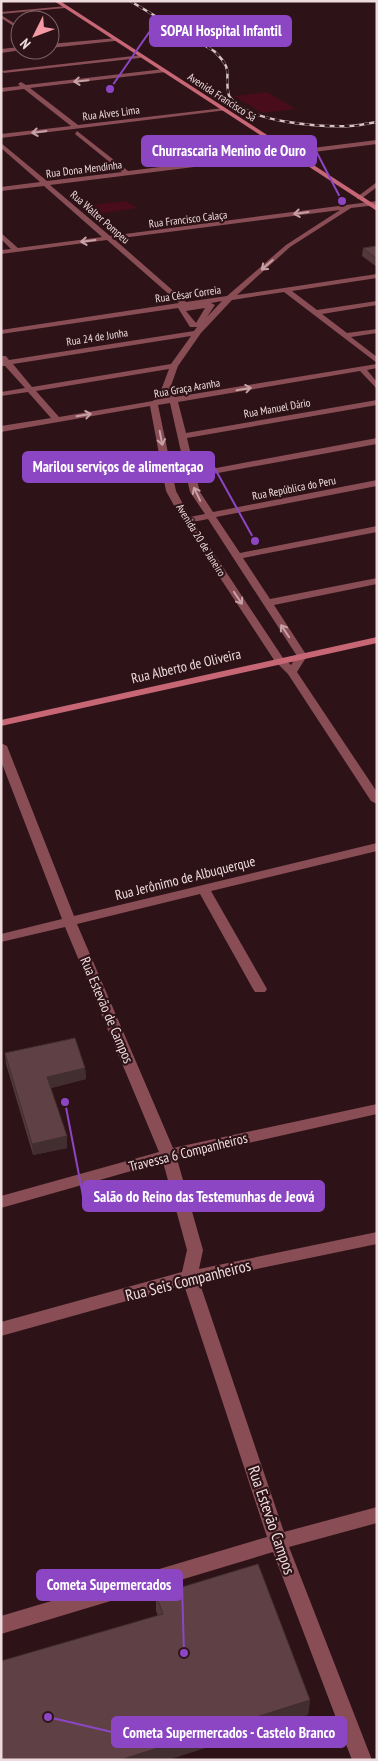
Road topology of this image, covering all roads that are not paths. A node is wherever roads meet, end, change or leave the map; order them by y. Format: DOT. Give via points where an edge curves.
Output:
graph roads {
  1 [pos="56,1"];
  2 [pos="65,7"];
  3 [pos="1,15"];
  4 [pos="115,39"];
  5 [pos="60,45"];
  6 [pos="140,56"];
  7 [pos="3,70"];
  8 [pos="164,71"];
  9 [pos="10,76"];
  10 [pos="16,81"];
  11 [pos="24,87"];
  12 [pos="1,90"];
  13 [pos="224,110"];
  14 [pos="77,130"];
  15 [pos="1,136"];
  16 [pos="377,142"];
  17 [pos="1,145"];
  18 [pos="163,152"];
  19 [pos="291,153"];
  20 [pos="179,155"];
  21 [pos="128,174"];
  22 [pos="47,184"];
  23 [pos="377,184"];
  24 [pos="1,190"];
  25 [pos="359,198"];
  26 [pos="377,203"];
  27 [pos="369,204"];
  28 [pos="349,207"];
  29 [pos="377,209"];
  30 [pos="1,235"];
  31 [pos="108,238"];
  32 [pos="16,250"];
  33 [pos="1,252"];
  34 [pos="377,276"];
  35 [pos="286,290"];
  36 [pos="226,300"];
  37 [pos="377,304"];
  38 [pos="185,305"];
  39 [pos="315,313"];
  40 [pos="197,329"];
  41 [pos="377,331"];
  42 [pos="1,332"];
  43 [pos="345,336"];
  44 [pos="1,356"];
  45 [pos="377,360"];
  46 [pos="4,363"];
  47 [pos="174,366"];
  48 [pos="377,366"];
  49 [pos="362,369"];
  50 [pos="377,387"];
  51 [pos="31,390"];
  52 [pos="1,394"];
  53 [pos="164,394"];
  54 [pos="174,402"];
  55 [pos="377,402"];
  56 [pos="154,405"];
  57 [pos="57,420"];
  58 [pos="1,430"];
  59 [pos="181,436"];
  60 [pos="377,441"];
  61 [pos="191,475"];
  62 [pos="377,483"];
  63 [pos="210,516"];
  64 [pos="187,520"];
  65 [pos="377,529"];
  66 [pos="236,557"];
  67 [pos="377,581"];
  68 [pos="267,603"];
  69 [pos="377,640"];
  70 [pos="302,656"];
  71 [pos="280,660"];
  72 [pos="292,672"];
  73 [pos="1,723"];
  74 [pos="1,746"];
  75 [pos="377,801"];
  76 [pos="377,847"];
  77 [pos="204,888"];
  78 [pos="70,922"];
  79 [pos="1,938"];
  80 [pos="260,989"];
  81 [pos="377,1108"];
  82 [pos="168,1156"];
  83 [pos="1,1202"];
  84 [pos="377,1238"];
  85 [pos="189,1277"];
  86 [pos="1,1329"];
  87 [pos="377,1515"];
  88 [pos="278,1542"];
  89 [pos="1,1625"];
  90 [pos="362,1760"];
  1 -- 2 [label="main road, Avenida Francisco Sá"];
  2 -- 3 [label="street"];
  2 -- 4 [label="main road, Avenida Francisco Sá"];
  4 -- 5 [label="street"];
  4 -- 6 [label="main road, Avenida Francisco Sá"];
  6 -- 7 [label="street"];
  6 -- 8 [label="main road, Avenida Francisco Sá"];
  7 -- 9 [label="street"];
  8 -- 11 [label="street, one-way"];
  8 -- 13 [label="main road, Avenida Francisco Sá"];
  10 -- 11 [label="street"];
  11 -- 12 [label="street"];
  11 -- 14 [label="street"];
  13 -- 14 [label="street, Rua Alves Lima"];
  13 -- 19 [label="main road, Avenida Francisco Sá"];
  14 -- 15 [label="street, Rua Alves Lima, one-way"];
  14 -- 21 [label="street"];
  16 -- 19 [label="street, Rua Dona Mendinha"];
  17 -- 22 [label="street, Rua Walter Pompeu"];
  18 -- 20 [label="street" via="150,154 157,158"];
  19 -- 21 [label="street, Rua Dona Mendinha"];
  19 -- 25 [label="main road, Avenida Francisco Sá"];
  21 -- 22 [label="street, Rua Dona Mendinha"];
  22 -- 24 [label="street, Rua Dona Mendinha"];
  22 -- 31 [label="street, Rua Walter Pompeu"];
  23 -- 25 [label="street"];
  25 -- 27 [label="main road, Avenida Francisco Sá"];
  26 -- 27 [label="street, Rua Francisco Calaça"];
  27 -- 28 [label="street, Rua Francisco Calaça"];
  27 -- 29 [label="main road, Avenida Francisco Sá"];
  28 -- 31 [label="street, Rua Francisco Calaça, one-way"];
  28 -- 36 [label="street, one-way" via="288,246"];
  30 -- 32 [label="street"];
  31 -- 32 [label="street, Rua Francisco Calaça, one-way"];
  31 -- 38 [label="street, Rua Walter Pompeu"];
  32 -- 33 [label="street, Rua Francisco Calaça"];
  34 -- 35 [label="street, Rua César Correia"];
  35 -- 36 [label="street, Rua César Correia"];
  35 -- 39 [label="street"];
  36 -- 38 [label="street, Rua César Correia"];
  36 -- 40 [label="street"];
  37 -- 39 [label="street"];
  38 -- 42 [label="street, Rua César Correia"];
  39 -- 43 [label="street"];
  40 -- 46 [label="street, Rua 24 de Junha"];
  40 -- 47 [label="street"];
  41 -- 43 [label="street"];
  43 -- 45 [label="street"];
  44 -- 46 [label="street"];
  46 -- 51 [label="street"];
  47 -- 51 [label="street"];
  47 -- 53 [label="street"];
  48 -- 49 [label="street, Rua Graça Aranha"];
  49 -- 50 [label="street"];
  54 -- 49 [label="street, Rua Graça Aranha, one-way"];
  51 -- 52 [label="street"];
  51 -- 57 [label="street"];
  53 -- 54 [label="street"];
  53 -- 56 [label="street"];
  54 -- 56 [label="street, Rua Graça Aranha"];
  54 -- 59 [label="street, Avenida 20 de Janeiro"];
  55 -- 59 [label="street, Rua Manuel Dário"];
  57 -- 56 [label="street, Rua Graça Aranha, one-way"];
  56 -- 64 [label="street, Avenida 20 de Janeiro, one-way" via="171,491"];
  57 -- 58 [label="street, Rua Graça Aranha"];
  59 -- 61 [label="street, Avenida 20 de Janeiro"];
  60 -- 61 [label="street"];
  63 -- 61 [label="street, Avenida 20 de Janeiro, one-way" via="195,492"];
  62 -- 63 [label="street, Rua República do Peru"];
  63 -- 64 [label="street, Rua República do Peru"];
  63 -- 66 [label="street, Avenida 20 de Janeiro"];
  64 -- 71 [label="street, Avenida 20 de Janeiro, one-way"];
  65 -- 66 [label="street"];
  66 -- 68 [label="street, Avenida 20 de Janeiro"];
  67 -- 68 [label="street"];
  70 -- 68 [label="street, Avenida 20 de Janeiro, one-way"];
  69 -- 70 [label="main road, Rua Alberto de Oliveira"];
  70 -- 71 [label="main road, Rua Alberto de Oliveira"];
  70 -- 72 [label="street"];
  71 -- 72 [label="street, Avenida 20 de Janeiro"];
  71 -- 73 [label="main road, Rua Alberto de Oliveira"];
  72 -- 75 [label="street, Avenida 20 de Janeiro"];
  74 -- 78 [label="street, Rua Estevão de Campos"];
  76 -- 77 [label="street, Rua Jerônimo de Albuquerque"];
  77 -- 78 [label="street, Rua Jerônimo de Albuquerque"];
  77 -- 80 [label="street"];
  78 -- 79 [label="street, Rua Jerônimo de Albuquerque"];
  78 -- 82 [label="street, Rua Estevão de Campos"];
  81 -- 82 [label="street, Travessa 6 Companheiros"];
  82 -- 83 [label="street, Travessa 6 Companheiros"];
  82 -- 85 [label="street, Rua Estevão de Campos" via="195,1250"];
  84 -- 85 [label="street, Rua Seis Companheiros"];
  85 -- 86 [label="street, Rua Seis Companheiros"];
  85 -- 88 [label="street, Rua Estevão Campos"];
  87 -- 88 [label="street"];
  88 -- 89 [label="street"];
  88 -- 90 [label="street, Rua Estevão Campos"];
}
